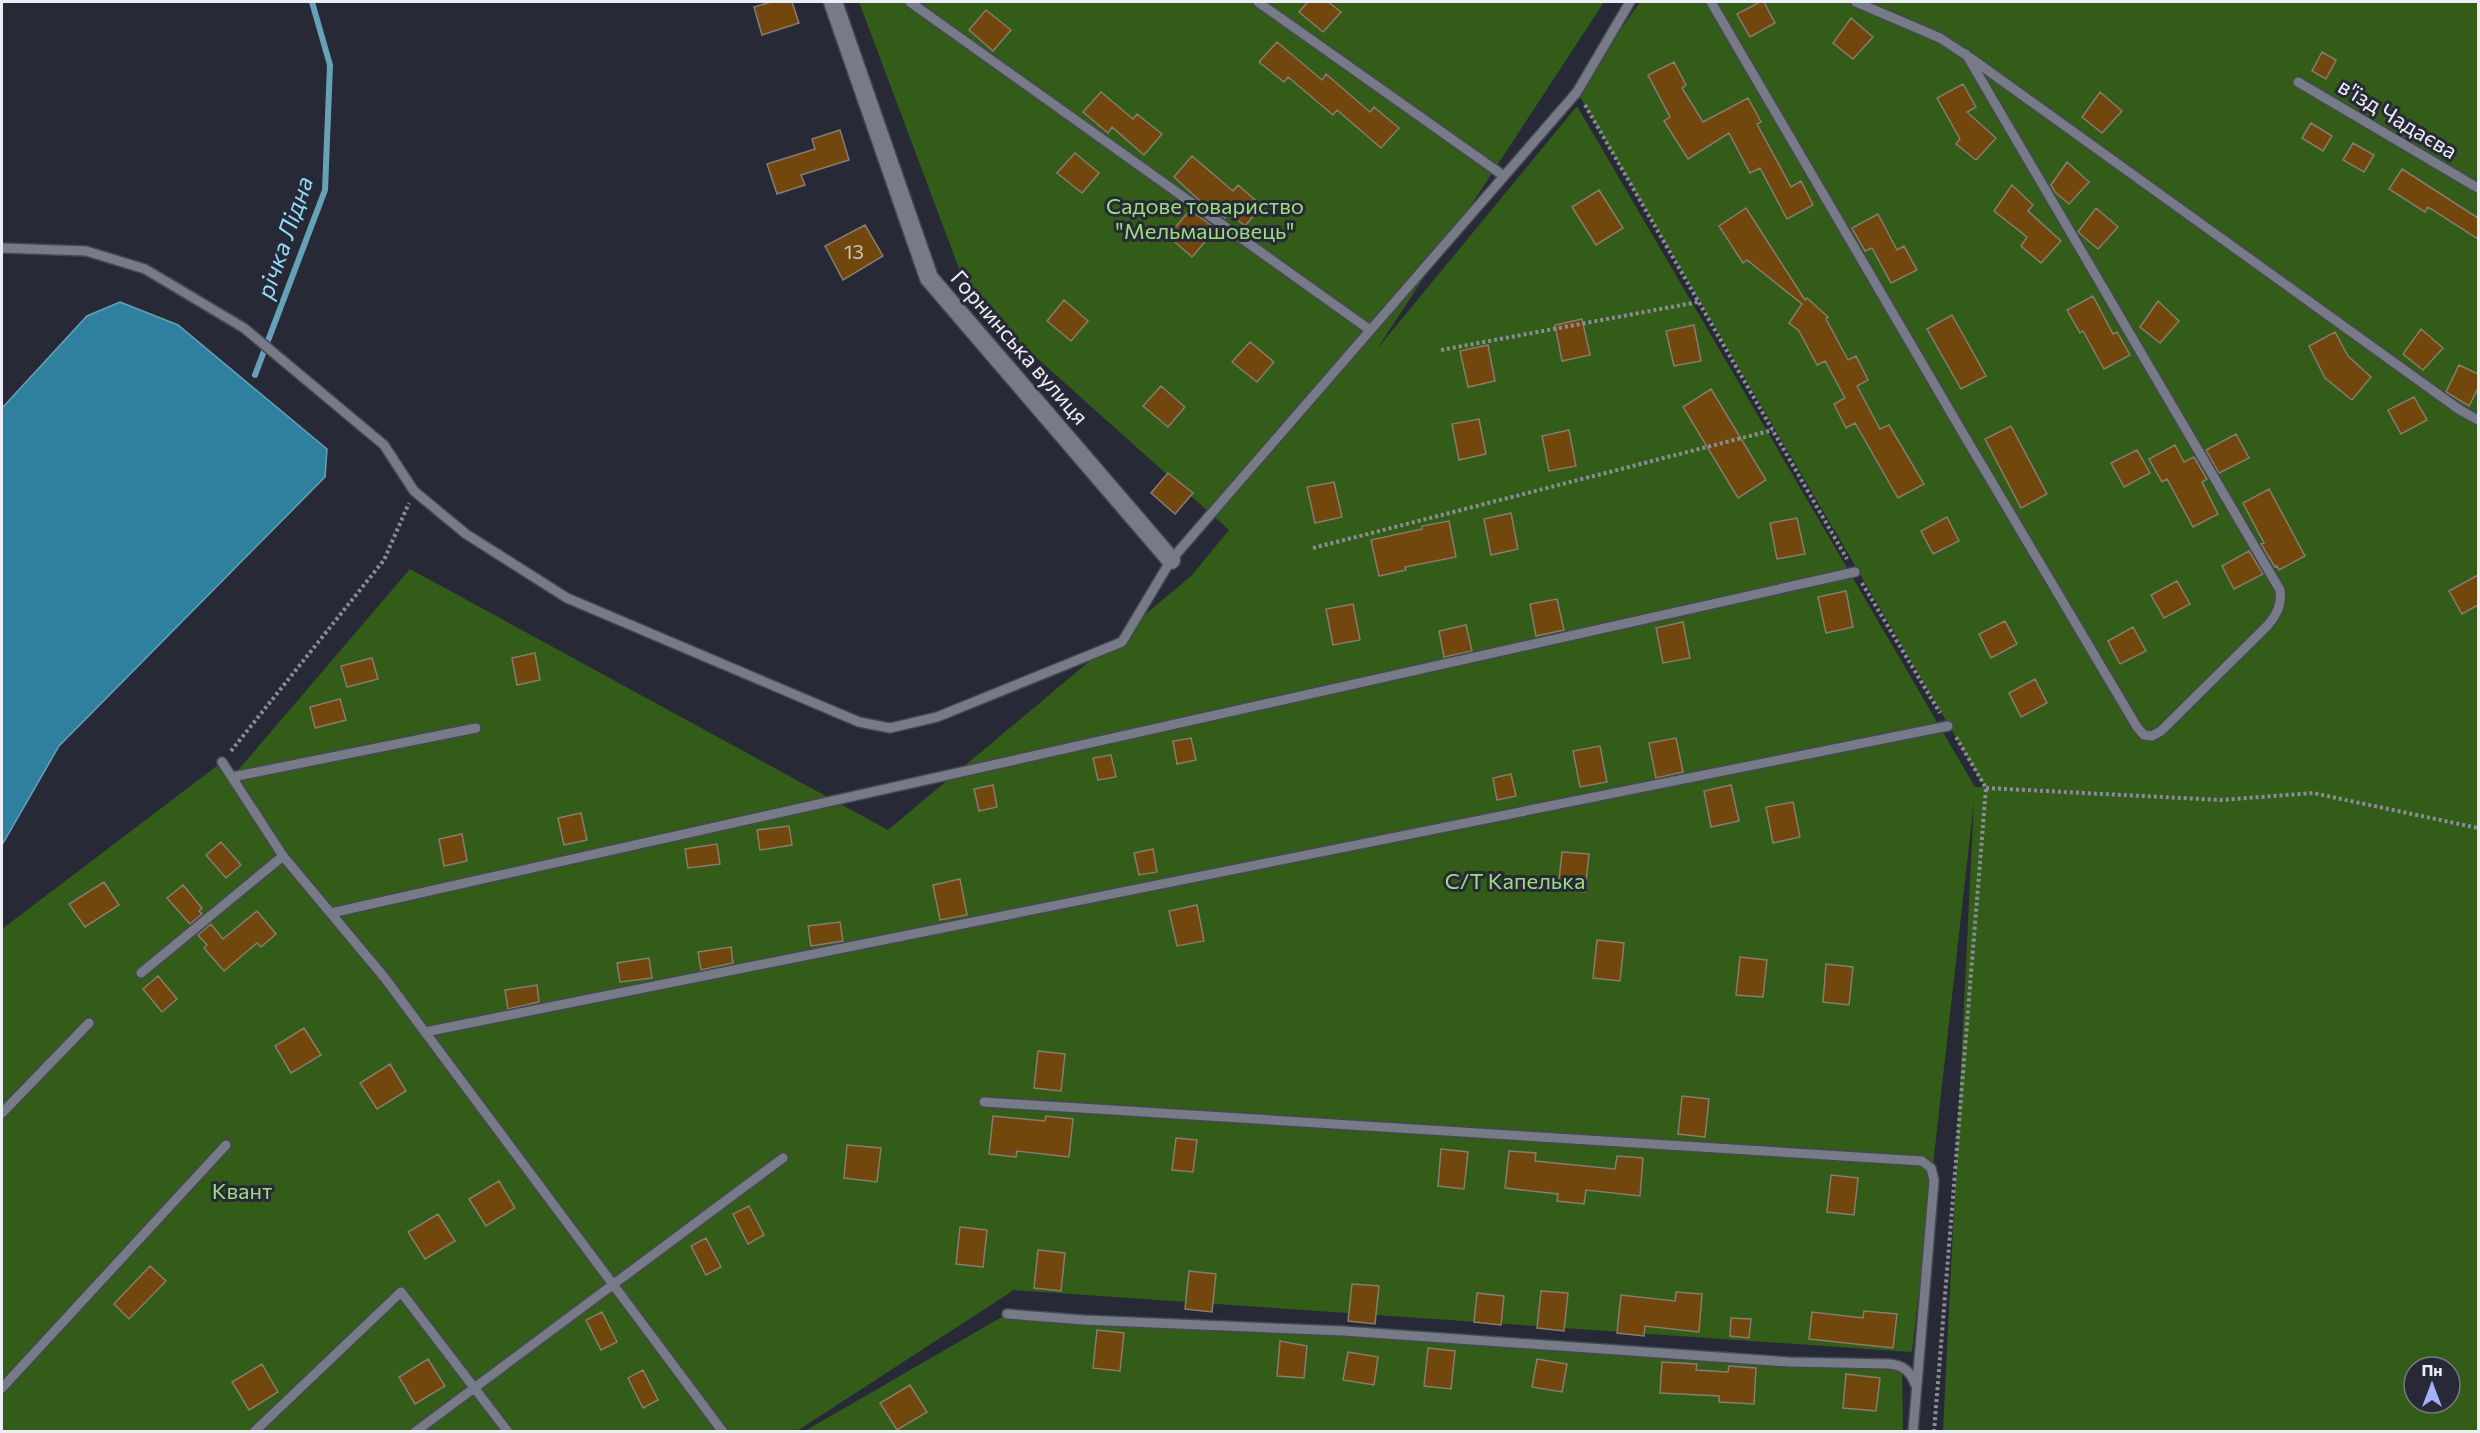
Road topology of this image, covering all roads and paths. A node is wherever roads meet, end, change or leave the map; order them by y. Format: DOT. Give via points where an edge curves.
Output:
graph roads {
  1 [pos="833,2"];
  2 [pos="910,2"];
  3 [pos="1258,2"];
  4 [pos="1630,2"];
  5 [pos="1711,2"];
  6 [pos="1856,2"];
  7 [pos="1965,54"];
  8 [pos="2298,82"];
  9 [pos="1504,176"];
  10 [pos="2478,188"];
  11 [pos="2,248"];
  12 [pos="1698,302"];
  13 [pos="1370,330"];
  14 [pos="1441,350"];
  15 [pos="2478,420"];
  16 [pos="1773,430"];
  17 [pos="414,491"];
  18 [pos="1313,548"];
  19 [pos="1171,560"];
  20 [pos="1855,572"];
  21 [pos="1948,726"];
  22 [pos="476,728"];
  23 [pos="222,762"];
  24 [pos="232,777"];
  25 [pos="1986,788"];
  26 [pos="2478,828"];
  27 [pos="283,856"];
  28 [pos="331,913"];
  29 [pos="141,973"];
  30 [pos="89,1023"];
  31 [pos="425,1032"];
  32 [pos="984,1102"];
  33 [pos="2,1113"];
  34 [pos="225,1145"];
  35 [pos="783,1158"];
  36 [pos="614,1284"];
  37 [pos="1007,1314"];
  38 [pos="2,1388"];
  39 [pos="474,1388"];
  40 [pos="1916,1392"];
  41 [pos="254,1431"];
  42 [pos="415,1431"];
  43 [pos="508,1431"];
  44 [pos="723,1431"];
  45 [pos="1913,1431"];
  1 -- 19 [label="street, Горнинська вулиця" via="929,278"];
  2 -- 13 [label="lane"];
  3 -- 9 [label="lane"];
  4 -- 9 [label="lane" via="1577,92"];
  5 -- 7 [label="lane" via="2137,727 2144,735 2152,736 2268,625 2279,610 2280,590"];
  6 -- 7 [label="lane" via="1940,38"];
  7 -- 15 [label="lane"];
  8 -- 10 [label="lane, в'їзд Чадаєва"];
  9 -- 13 [label="lane"];
  11 -- 17 [label="lane" via="86,251 145,268 244,328 384,445"];
  12 -- 14 [label="path"];
  13 -- 19 [label="lane"];
  16 -- 18 [label="path"];
  17 -- 19 [label="lane" via="466,534 567,598 859,722 890,728 937,717 1122,642"];
  17 -- 23 [label="path" via="384,560"];
  20 -- 28 [label="lane"];
  21 -- 31 [label="lane"];
  22 -- 24 [label="lane"];
  23 -- 24 [label="lane"];
  24 -- 27 [label="lane"];
  25 -- 26 [label="path" via="2221,800 2313,793"];
  27 -- 28 [label="lane"];
  27 -- 29 [label="lane"];
  28 -- 31 [label="lane"];
  30 -- 33 [label="lane"];
  31 -- 36 [label="lane"];
  32 -- 40 [label="lane" via="1922,1161 1931,1168 1934,1180"];
  34 -- 38 [label="lane"];
  35 -- 36 [label="lane"];
  36 -- 39 [label="lane"];
  36 -- 44 [label="lane"];
  37 -- 40 [label="lane" via="1343,1331 1789,1362 1889,1364 1906,1370"];
  39 -- 41 [label="lane" via="401,1292"];
  39 -- 42 [label="lane"];
  39 -- 43 [label="lane"];
  40 -- 45 [label="lane"];
}
